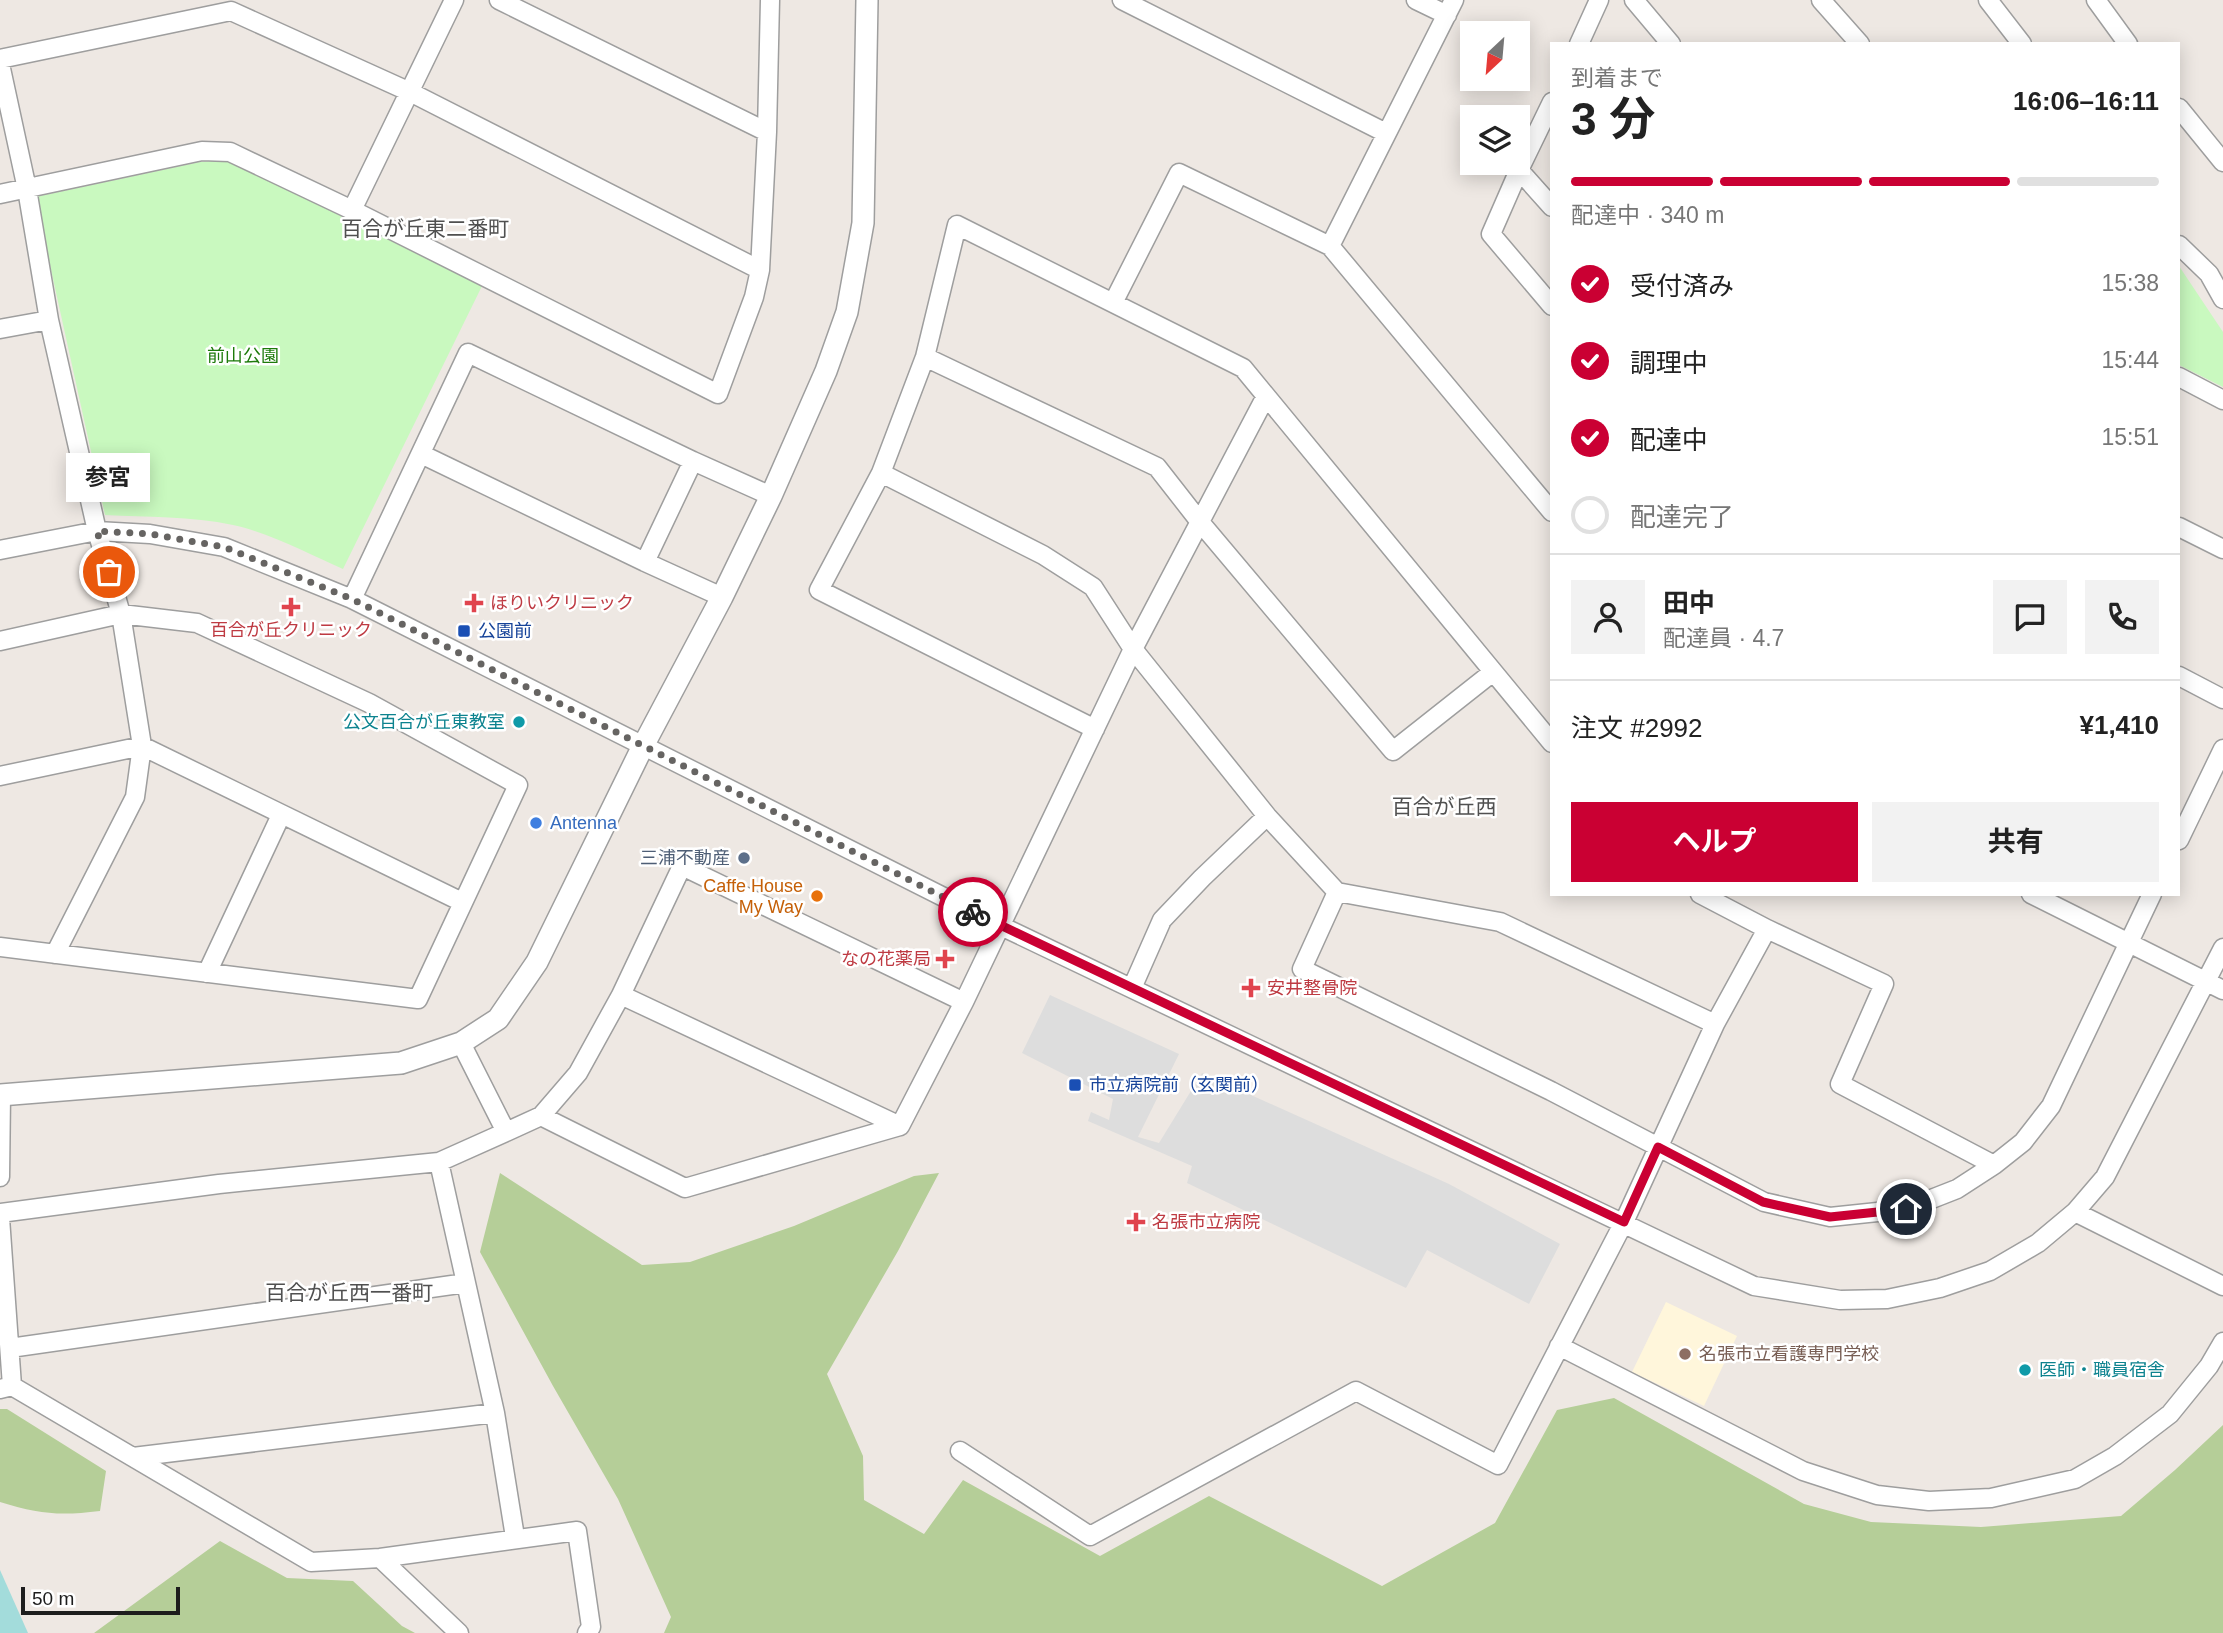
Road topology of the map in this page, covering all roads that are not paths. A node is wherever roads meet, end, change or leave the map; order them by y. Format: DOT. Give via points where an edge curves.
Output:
graph roads {
  1 [pos="454,0"];
  2 [pos="499,0"];
  3 [pos="770,0"];
  4 [pos="867,0"];
  5 [pos="1122,0"];
  6 [pos="1416,0"];
  7 [pos="1599,0"];
  8 [pos="1634,0"];
  9 [pos="1821,0"];
  10 [pos="1988,0"];
  11 [pos="2096,0"];
  12 [pos="1450,8"];
  13 [pos="1580,42"];
  14 [pos="1669,42"];
  15 [pos="1858,42"];
  16 [pos="2020,42"];
  17 [pos="2127,42"];
  18 [pos="0,62"];
  19 [pos="410,92"];
  20 [pos="2180,109"];
  21 [pos="1550,110"];
  22 [pos="767,132"];
  23 [pos="1386,133"];
  24 [pos="1530,149"];
  25 [pos="2223,162"];
  26 [pos="1517,175"];
  27 [pos="1523,175"];
  28 [pos="27,189"];
  29 [pos="0,194"];
  30 [pos="1550,205"];
  31 [pos="352,210"];
  32 [pos="1330,246"];
  33 [pos="2180,246"];
  34 [pos="760,271"];
  35 [pos="2223,299"];
  36 [pos="1113,303"];
  37 [pos="1550,304"];
  38 [pos="49,320"];
  39 [pos="0,329"];
  40 [pos="925,357"];
  41 [pos="2180,378"];
  42 [pos="1265,398"];
  43 [pos="2223,400"];
  44 [pos="421,454"];
  45 [pos="693,461"];
  46 [pos="881,474"];
  47 [pos="771,496"];
  48 [pos="1550,510"];
  49 [pos="1200,522"];
  50 [pos="2180,528"];
  51 [pos="97,531"];
  52 [pos="2223,549"];
  53 [pos="0,550"];
  54 [pos="645,562"];
  55 [pos="722,597"];
  56 [pos="352,599"];
  57 [pos="121,614"];
  58 [pos="0,641"];
  59 [pos="1133,649"];
  60 [pos="1493,672"];
  61 [pos="2180,677"];
  62 [pos="2223,699"];
  63 [pos="1095,729"];
  64 [pos="1550,741"];
  65 [pos="142,746"];
  66 [pos="643,746"];
  67 [pos="2223,749"];
  68 [pos="0,776"];
  69 [pos="281,815"];
  70 [pos="1267,816"];
  71 [pos="2181,830"];
  72 [pos="1337,892"];
  73 [pos="1704,896"];
  74 [pos="2035,896"];
  75 [pos="2151,896"];
  76 [pos="462,902"];
  77 [pos="1001,926"];
  78 [pos="1767,929"];
  79 [pos="2128,942"];
  80 [pos="0,947"];
  81 [pos="2223,948"];
  82 [pos="54,954"];
  83 [pos="207,973"];
  84 [pos="2215,986"];
  85 [pos="1132,988"];
  86 [pos="621,995"];
  87 [pos="964,1002"];
  88 [pos="1715,1024"];
  89 [pos="461,1043"];
  90 [pos="0,1095"];
  91 [pos="541,1116"];
  92 [pos="900,1126"];
  93 [pos="506,1132"];
  94 [pos="1658,1147"];
  95 [pos="439,1162"];
  96 [pos="1994,1165"];
  97 [pos="0,1177"];
  98 [pos="2076,1212"];
  99 [pos="0,1215"];
  100 [pos="1624,1222"];
  101 [pos="466,1283"];
  102 [pos="2223,1286"];
  103 [pos="2223,1342"];
  104 [pos="1559,1346"];
  105 [pos="10,1348"];
  106 [pos="6,1387"];
  107 [pos="495,1413"];
  108 [pos="960,1451"];
  109 [pos="133,1457"];
  110 [pos="515,1537"];
  111 [pos="380,1558"];
  112 [pos="459,1633"];
  113 [pos="587,1633"];
  1 -- 19 [label="street"];
  2 -- 22 [label="street"];
  3 -- 22 [label="street"];
  4 -- 47 [label="street" via="863,223 847,312"];
  5 -- 23 [label="street"];
  6 -- 12 [label="street"];
  7 -- 13 [label="street"];
  8 -- 14 [label="street"];
  9 -- 15 [label="street"];
  10 -- 16 [label="street"];
  11 -- 17 [label="street"];
  12 -- 23 [label="street"];
  18 -- 19 [label="street" via="231,11"];
  18 -- 28 [label="street"];
  19 -- 31 [label="street"];
  19 -- 34 [label="street"];
  20 -- 25 [label="street"];
  21 -- 24 [label="street"];
  22 -- 34 [label="street"];
  23 -- 32 [label="street"];
  26 -- 37 [label="street" via="1491,234"];
  27 -- 30 [label="street"];
  28 -- 29 [label="street"];
  28 -- 31 [label="street" via="202,151 230,152"];
  28 -- 38 [label="street"];
  31 -- 34 [label="street" via="718,394"];
  32 -- 36 [label="street" via="1178,173"];
  32 -- 48 [label="street"];
  33 -- 35 [label="street" via="2209,274"];
  36 -- 40 [label="street" via="957,225"];
  36 -- 42 [label="street" via="1243,369"];
  38 -- 39 [label="street"];
  38 -- 51 [label="street"];
  40 -- 46 [label="street"];
  40 -- 49 [label="street" via="1157,467"];
  41 -- 43 [label="street"];
  42 -- 49 [label="street"];
  42 -- 60 [label="street"];
  44 -- 45 [label="street" via="468,353"];
  44 -- 54 [label="street"];
  44 -- 56 [label="street"];
  45 -- 47 [label="street"];
  45 -- 54 [label="street"];
  46 -- 59 [label="street" via="1043,555 1093,587"];
  46 -- 63 [label="street" via="819,590"];
  47 -- 55 [label="street"];
  49 -- 59 [label="street"];
  49 -- 60 [label="street" via="1394,751"];
  50 -- 52 [label="street"];
  51 -- 53 [label="street"];
  51 -- 56 [label="street" via="150,534 224,547"];
  51 -- 57 [label="street"];
  54 -- 55 [label="street"];
  55 -- 66 [label="street"];
  56 -- 66 [label="street" via="561,713"];
  57 -- 58 [label="street"];
  57 -- 65 [label="street"];
  57 -- 76 [label="street" via="197,623 369,703 520,781"];
  59 -- 63 [label="street"];
  59 -- 70 [label="street"];
  60 -- 64 [label="street"];
  61 -- 62 [label="street"];
  63 -- 77 [label="street"];
  65 -- 68 [label="street"];
  65 -- 69 [label="street"];
  65 -- 82 [label="street" via="135,797"];
  66 -- 77 [label="street"];
  66 -- 89 [label="street" via="537,962 498,1019"];
  67 -- 71 [label="street"];
  69 -- 76 [label="street"];
  69 -- 83 [label="street"];
  70 -- 72 [label="street"];
  70 -- 85 [label="street" via="1163,920"];
  72 -- 88 [label="street" via="1500,922"];
  72 -- 94 [label="street" via="1302,969"];
  73 -- 78 [label="street"];
  74 -- 79 [label="street"];
  75 -- 79 [label="street"];
  76 -- 83 [label="street" via="418,999"];
  77 -- 85 [label="street"];
  77 -- 87 [label="street"];
  78 -- 88 [label="street"];
  78 -- 96 [label="street" via="1884,984 1840,1084"];
  79 -- 84 [label="street"];
  79 -- 96 [label="street" via="2052,1106 2023,1142"];
  80 -- 82 [label="street"];
  81 -- 84 [label="street"];
  82 -- 83 [label="street"];
  84 -- 98 [label="street" via="2105,1177"];
  85 -- 100 [label="street"];
  86 -- 87 [label="street" via="682,866"];
  86 -- 91 [label="street" via="578,1073"];
  86 -- 92 [label="street"];
  87 -- 92 [label="street"];
  88 -- 94 [label="street"];
  89 -- 90 [label="street" via="401,1063"];
  89 -- 93 [label="street"];
  90 -- 97 [label="street"];
  91 -- 92 [label="street" via="685,1188"];
  91 -- 93 [label="street"];
  93 -- 95 [label="street"];
  94 -- 96 [label="street" via="1763,1202 1830,1217 1906,1209 1957,1189"];
  94 -- 100 [label="street"];
  95 -- 99 [label="street" via="219,1184"];
  95 -- 101 [label="street"];
  98 -- 100 [label="street" via="1990,1271 1887,1299 1840,1300 1754,1286"];
  98 -- 102 [label="street"];
  99 -- 105 [label="street"];
  100 -- 104 [label="street"];
  101 -- 105 [label="street"];
  101 -- 107 [label="street"];
  103 -- 104 [label="street" via="2169,1414 2115,1456 2075,1479 1991,1498 1929,1501 1877,1495 1803,1471"];
  104 -- 108 [label="street" via="1498,1465 1356,1391 1090,1535"];
  105 -- 106 [label="street"];
  106 -- 109 [label="street"];
  107 -- 109 [label="street"];
  107 -- 110 [label="street"];
  109 -- 111 [label="street" via="311,1562"];
  110 -- 111 [label="street"];
  110 -- 113 [label="street" via="577,1531 591,1626"];
  111 -- 112 [label="street"];
}
